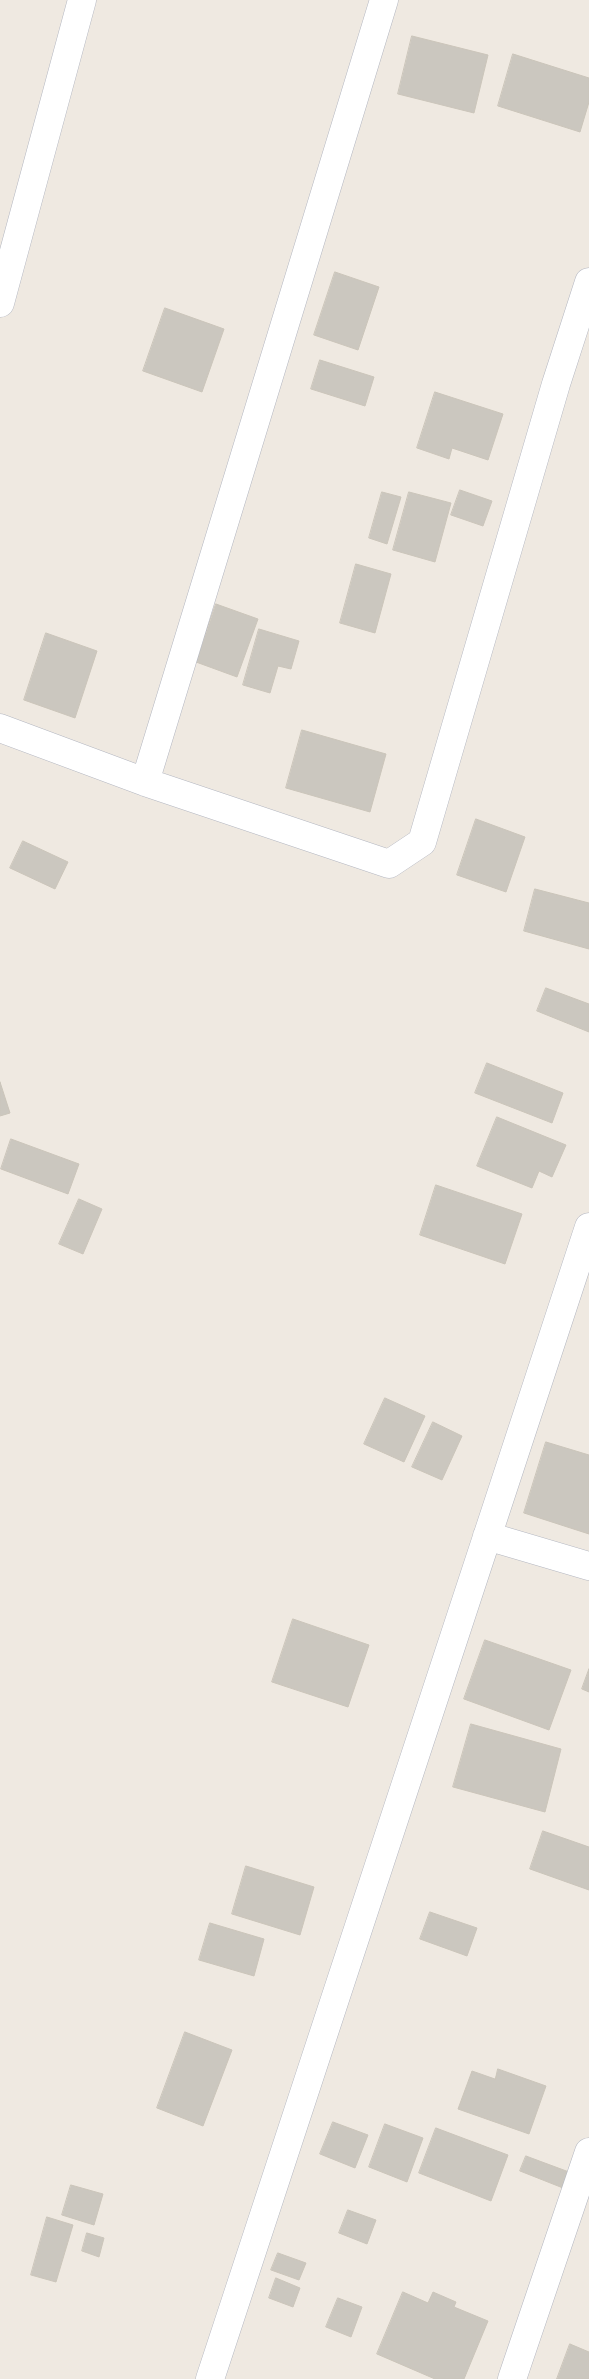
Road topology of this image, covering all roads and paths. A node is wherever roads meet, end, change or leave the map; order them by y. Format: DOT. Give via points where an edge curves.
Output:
graph roads {
  1 [pos="82,0"];
  2 [pos="384,0"];
  3 [pos="589,282"];
  4 [pos="0,303"];
  5 [pos="0,728"];
  6 [pos="145,782"];
  7 [pos="589,1227"];
  8 [pos="487,1536"];
  9 [pos="589,1566"];
  10 [pos="589,2152"];
  11 [pos="210,2379"];
  12 [pos="512,2379"];
  1 -- 4 [label="street"];
  2 -- 6 [label="street"];
  3 -- 6 [label="street" via="553,393 422,842 389,864"];
  5 -- 6 [label="street"];
  7 -- 8 [label="street"];
  8 -- 9 [label="street"];
  8 -- 11 [label="street"];
  10 -- 12 [label="street"];
}
